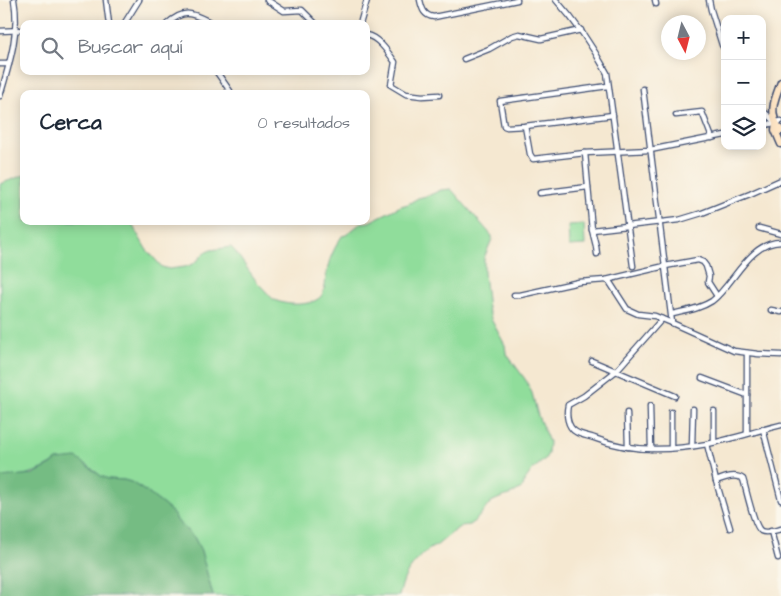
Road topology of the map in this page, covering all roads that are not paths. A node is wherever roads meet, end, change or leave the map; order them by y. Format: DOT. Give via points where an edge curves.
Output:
graph roads {
  1 [pos="14,0"];
  2 [pos="106,0"];
  3 [pos="138,0"];
  4 [pos="267,0"];
  5 [pos="366,0"];
  6 [pos="420,0"];
  7 [pos="515,0"];
  8 [pos="556,0"];
  9 [pos="709,0"];
  10 [pos="108,20"];
  11 [pos="126,20"];
  12 [pos="171,20"];
  13 [pos="206,20"];
  14 [pos="312,20"];
  15 [pos="361,20"];
  16 [pos="20,30"];
  17 [pos="581,30"];
  18 [pos="0,31"];
  19 [pos="16,31"];
  20 [pos="370,36"];
  21 [pos="721,39"];
  22 [pos="464,59"];
  23 [pos="0,64"];
  24 [pos="9,64"];
  25 [pos="219,75"];
  26 [pos="781,82"];
  27 [pos="608,86"];
  28 [pos="643,89"];
  29 [pos="229,90"];
  30 [pos="439,95"];
  31 [pos="0,96"];
  32 [pos="766,113"];
  33 [pos="676,115"];
  34 [pos="613,116"];
  35 [pos="779,122"];
  36 [pos="766,125"];
  37 [pos="525,126"];
  38 [pos="781,131"];
  39 [pos="721,136"];
  40 [pos="712,138"];
  41 [pos="781,144"];
  42 [pos="650,150"];
  43 [pos="617,152"];
  44 [pos="585,153"];
  45 [pos="781,180"];
  46 [pos="588,187"];
  47 [pos="540,193"];
  48 [pos="660,222"];
  49 [pos="627,225"];
  50 [pos="759,228"];
  51 [pos="592,230"];
  52 [pos="781,234"];
  53 [pos="781,242"];
  54 [pos="597,254"];
  55 [pos="633,266"];
  56 [pos="665,266"];
  57 [pos="606,280"];
  58 [pos="514,295"];
  59 [pos="717,296"];
  60 [pos="771,310"];
  61 [pos="781,312"];
  62 [pos="672,314"];
  63 [pos="662,319"];
  64 [pos="672,323"];
  65 [pos="747,353"];
  66 [pos="781,355"];
  67 [pos="592,361"];
  68 [pos="616,371"];
  69 [pos="702,378"];
  70 [pos="747,395"];
  71 [pos="675,396"];
  72 [pos="650,406"];
  73 [pos="694,409"];
  74 [pos="714,411"];
  75 [pos="671,412"];
  76 [pos="627,413"];
  77 [pos="781,425"];
  78 [pos="764,429"];
  79 [pos="747,433"];
  80 [pos="714,442"];
  81 [pos="707,444"];
  82 [pos="628,446"];
  83 [pos="692,446"];
  84 [pos="671,448"];
  85 [pos="651,449"];
  86 [pos="716,481"];
  87 [pos="780,489"];
  88 [pos="781,500"];
  89 [pos="730,528"];
  90 [pos="781,529"];
  91 [pos="771,531"];
  92 [pos="778,558"];
  1 -- 19 [label="street"];
  2 -- 10 [label="street"];
  3 -- 11 [label="street"];
  4 -- 14 [label="street" via="284,11 302,10"];
  5 -- 15 [label="street"];
  6 -- 7 [label="street" via="426,14 434,17"];
  8 -- 17 [label="street"];
  9 -- 21 [label="street"];
  12 -- 13 [label="street" via="191,13"];
  16 -- 19 [label="street"];
  17 -- 22 [label="street" via="541,39 519,34"];
  17 -- 27 [label="street" via="607,73"];
  18 -- 19 [label="street"];
  19 -- 24 [label="street"];
  20 -- 30 [label="street" via="395,62 391,85 406,94"];
  23 -- 24 [label="street"];
  24 -- 31 [label="street"];
  25 -- 29 [label="street"];
  26 -- 35 [label="main road" via="774,99 775,120"];
  27 -- 34 [label="street"];
  27 -- 37 [label="street" via="500,101 504,126"];
  28 -- 42 [label="street"];
  32 -- 35 [label="street"];
  33 -- 40 [label="street" via="702,112"];
  34 -- 37 [label="street"];
  34 -- 43 [label="street"];
  35 -- 36 [label="street"];
  35 -- 38 [label="main road"];
  35 -- 41 [label="main road" via="775,130"];
  37 -- 44 [label="street" via="530,154 534,159"];
  39 -- 40 [label="street"];
  40 -- 42 [label="street"];
  42 -- 43 [label="street"];
  42 -- 48 [label="street"];
  43 -- 44 [label="street"];
  43 -- 49 [label="street"];
  44 -- 46 [label="street"];
  45 -- 48 [label="street" via="702,213"];
  46 -- 47 [label="street"];
  46 -- 51 [label="street"];
  48 -- 49 [label="street"];
  48 -- 56 [label="street"];
  49 -- 51 [label="street"];
  49 -- 55 [label="street"];
  50 -- 52 [label="street"];
  51 -- 54 [label="street"];
  53 -- 59 [label="street" via="766,246 749,257"];
  56 -- 57 [label="street"];
  56 -- 59 [label="street" via="700,261 706,266 708,282"];
  56 -- 62 [label="street"];
  57 -- 58 [label="street"];
  57 -- 63 [label="street" via="627,309"];
  59 -- 62 [label="street" via="702,306"];
  60 -- 61 [label="street"];
  62 -- 64 [label="street"];
  63 -- 64 [label="street"];
  63 -- 68 [label="street"];
  64 -- 65 [label="street" via="734,351"];
  65 -- 66 [label="street"];
  65 -- 70 [label="street"];
  67 -- 68 [label="street"];
  68 -- 71 [label="street"];
  68 -- 82 [label="street" via="568,404 566,412 575,432 606,443"];
  69 -- 70 [label="street"];
  70 -- 79 [label="street"];
  72 -- 85 [label="street"];
  73 -- 83 [label="street"];
  74 -- 80 [label="street"];
  75 -- 84 [label="street"];
  76 -- 82 [label="street"];
  77 -- 78 [label="street"];
  78 -- 79 [label="street"];
  78 -- 87 [label="street"];
  79 -- 80 [label="street"];
  80 -- 81 [label="street"];
  81 -- 83 [label="street"];
  81 -- 86 [label="street"];
  82 -- 85 [label="street"];
  83 -- 84 [label="street"];
  84 -- 85 [label="street"];
  86 -- 89 [label="street"];
  86 -- 91 [label="street" via="736,476 743,478 756,526 764,532"];
  87 -- 88 [label="street"];
  90 -- 91 [label="street"];
  91 -- 92 [label="street"];
}
